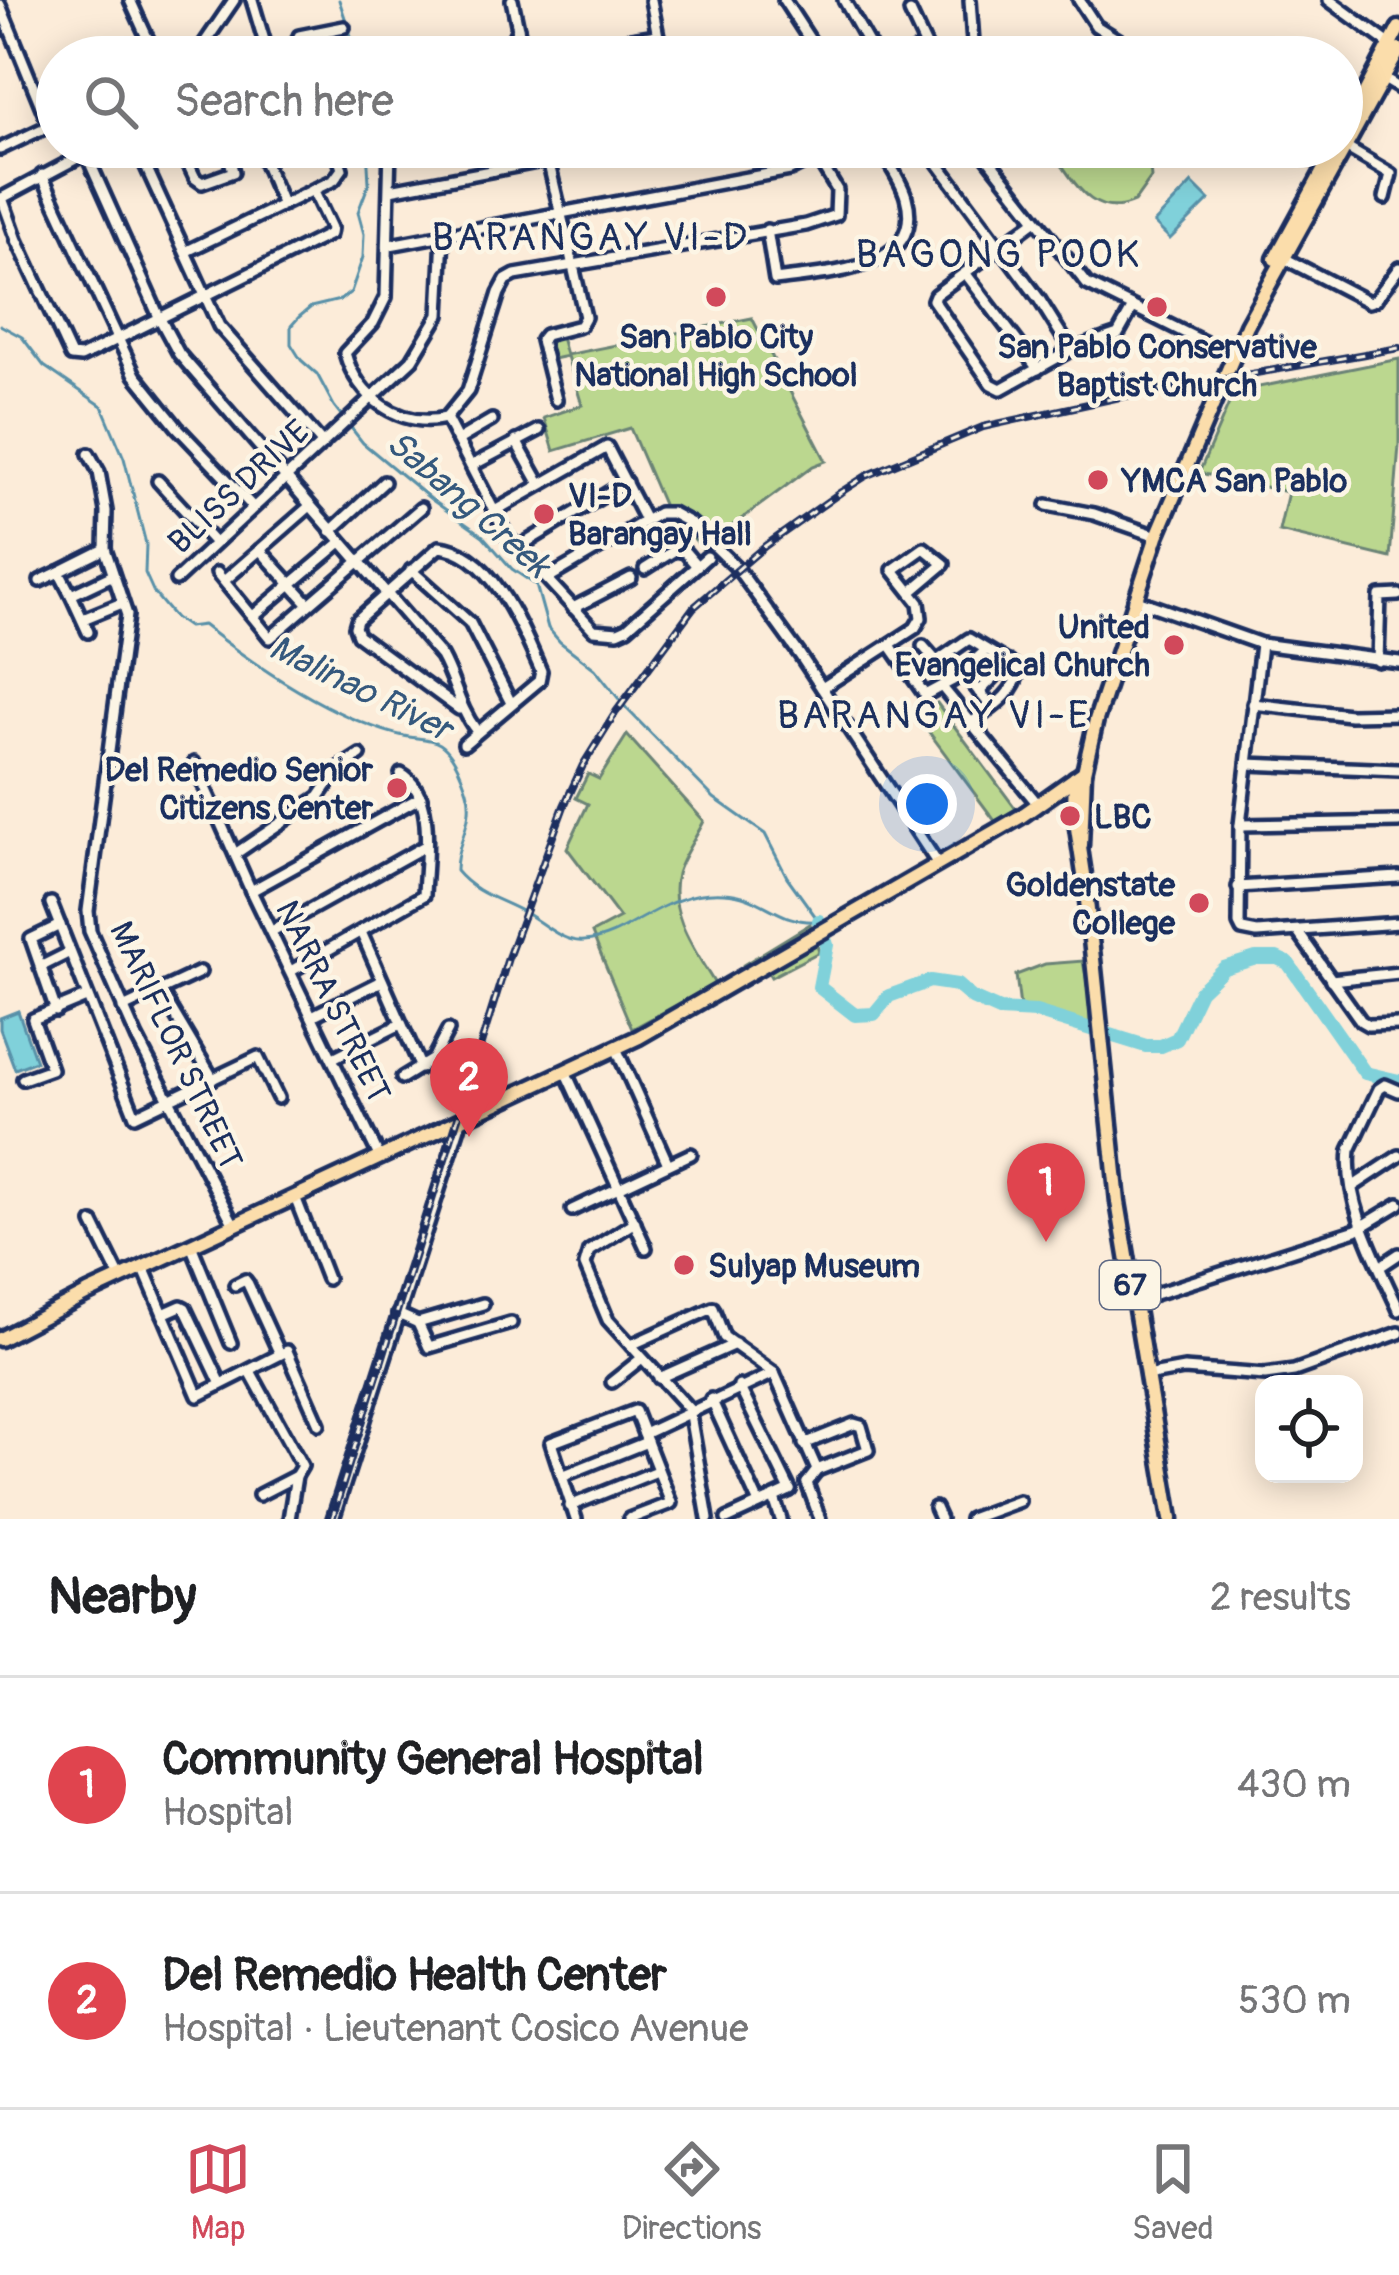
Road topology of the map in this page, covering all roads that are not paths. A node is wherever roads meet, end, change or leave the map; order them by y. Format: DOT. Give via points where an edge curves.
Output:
graph roads {
  1 [pos="130,0"];
  2 [pos="234,0"];
  3 [pos="252,0"];
  4 [pos="512,0"];
  5 [pos="651,0"];
  6 [pos="784,0"];
  7 [pos="844,0"];
  8 [pos="970,0"];
  9 [pos="1329,0"];
  10 [pos="0,5"];
  11 [pos="1081,5"];
  12 [pos="910,12"];
  13 [pos="344,27"];
  14 [pos="518,28"];
  15 [pos="1399,28"];
  16 [pos="658,34"];
  17 [pos="146,36"];
  18 [pos="209,36"];
  19 [pos="262,36"];
  20 [pos="304,36"];
  21 [pos="514,36"];
  22 [pos="519,36"];
  23 [pos="646,36"];
  24 [pos="807,36"];
  25 [pos="864,36"];
  26 [pos="921,36"];
  27 [pos="973,36"];
  28 [pos="1112,36"];
  29 [pos="1396,49"];
  30 [pos="1384,79"];
  31 [pos="36,86"];
  32 [pos="1399,88"];
  33 [pos="1363,108"];
  34 [pos="36,132"];
  35 [pos="0,149"];
  36 [pos="1363,157"];
  37 [pos="54,168"];
  38 [pos="92,168"];
  39 [pos="147,168"];
  40 [pos="190,168"];
  41 [pos="232,168"];
  42 [pos="267,168"];
  43 [pos="342,168"];
  44 [pos="390,168"];
  45 [pos="506,168"];
  46 [pos="550,168"];
  47 [pos="793,168"];
  48 [pos="823,168"];
  49 [pos="890,168"];
  50 [pos="941,168"];
  51 [pos="995,168"];
  52 [pos="1329,168"];
  53 [pos="42,175"];
  54 [pos="313,190"];
  55 [pos="390,190"];
  56 [pos="2,198"];
  57 [pos="1385,198"];
  58 [pos="282,203"];
  59 [pos="562,211"];
  60 [pos="1035,221"];
  61 [pos="767,230"];
  62 [pos="443,236"];
  63 [pos="390,245"];
  64 [pos="999,248"];
  65 [pos="187,251"];
  66 [pos="1280,258"];
  67 [pos="574,262"];
  68 [pos="1399,268"];
  69 [pos="966,274"];
  70 [pos="206,296"];
  71 [pos="1132,309"];
  72 [pos="160,320"];
  73 [pos="116,340"];
  74 [pos="1071,350"];
  75 [pos="1234,357"];
  76 [pos="1038,369"];
  77 [pos="372,398"];
  78 [pos="556,400"];
  79 [pos="446,418"];
  80 [pos="492,420"];
  81 [pos="539,430"];
  82 [pos="458,440"];
  83 [pos="517,441"];
  84 [pos="322,444"];
  85 [pos="88,454"];
  86 [pos="471,466"];
  87 [pos="286,478"];
  88 [pos="158,481"];
  89 [pos="384,482"];
  90 [pos="626,482"];
  91 [pos="539,484"];
  92 [pos="1047,505"];
  93 [pos="310,506"];
  94 [pos="253,507"];
  95 [pos="421,508"];
  96 [pos="493,512"];
  97 [pos="645,520"];
  98 [pos="331,531"];
  99 [pos="1157,536"];
  100 [pos="214,542"];
  101 [pos="341,542"];
  102 [pos="517,548"];
  103 [pos="105,549"];
  104 [pos="260,550"];
  105 [pos="707,557"];
  106 [pos="359,563"];
  107 [pos="696,565"];
  108 [pos="645,569"];
  109 [pos="411,570"];
  110 [pos="59,572"];
  111 [pos="111,576"];
  112 [pos="548,578"];
  113 [pos="631,578"];
  114 [pos="176,580"];
  115 [pos="40,581"];
  116 [pos="291,584"];
  117 [pos="912,591"];
  118 [pos="387,593"];
  119 [pos="1399,595"];
  120 [pos="71,596"];
  121 [pos="1134,599"];
  122 [pos="122,603"];
  123 [pos="309,604"];
  124 [pos="573,608"];
  125 [pos="253,616"];
  126 [pos="83,620"];
  127 [pos="88,632"];
  128 [pos="1261,644"];
  129 [pos="890,645"];
  130 [pos="923,646"];
  131 [pos="986,650"];
  132 [pos="937,661"];
  133 [pos="1378,661"];
  134 [pos="1009,662"];
  135 [pos="1399,662"];
  136 [pos="958,675"];
  137 [pos="822,688"];
  138 [pos="942,688"];
  139 [pos="979,692"];
  140 [pos="510,701"];
  141 [pos="1253,704"];
  142 [pos="992,707"];
  143 [pos="462,712"];
  144 [pos="1399,714"];
  145 [pos="971,723"];
  146 [pos="476,730"];
  147 [pos="464,743"];
  148 [pos="360,755"];
  149 [pos="194,763"];
  150 [pos="1246,764"];
  151 [pos="1399,770"];
  152 [pos="401,774"];
  153 [pos="1079,783"];
  154 [pos="421,797"];
  155 [pos="1037,803"];
  156 [pos="1020,817"];
  157 [pos="1399,822"];
  158 [pos="1240,825"];
  159 [pos="425,846"];
  160 [pos="235,854"];
  161 [pos="938,864"];
  162 [pos="1399,877"];
  163 [pos="1238,887"];
  164 [pos="251,891"];
  165 [pos="51,903"];
  166 [pos="1399,923"];
  167 [pos="59,925"];
  168 [pos="272,931"];
  169 [pos="361,932"];
  170 [pos="1297,932"];
  171 [pos="68,953"];
  172 [pos="40,967"];
  173 [pos="292,971"];
  174 [pos="200,972"];
  175 [pos="1399,974"];
  176 [pos="1331,980"];
  177 [pos="382,981"];
  178 [pos="160,990"];
  179 [pos="86,997"];
  180 [pos="123,1008"];
  181 [pos="56,1011"];
  182 [pos="312,1016"];
  183 [pos="401,1024"];
  184 [pos="1399,1024"];
  185 [pos="448,1030"];
  186 [pos="616,1048"];
  187 [pos="333,1058"];
  188 [pos="422,1067"];
  189 [pos="566,1073"];
  190 [pos="402,1078"];
  191 [pos="23,1079"];
  192 [pos="214,1079"];
  193 [pos="1399,1090"];
  194 [pos="278,1098"];
  195 [pos="171,1101"];
  196 [pos="461,1120"];
  197 [pos="691,1154"];
  198 [pos="1399,1156"];
  199 [pos="380,1157"];
  200 [pos="668,1164"];
  201 [pos="1352,1187"];
  202 [pos="620,1188"];
  203 [pos="295,1197"];
  204 [pos="1399,1204"];
  205 [pos="572,1210"];
  206 [pos="635,1222"];
  207 [pos="93,1223"];
  208 [pos="234,1225"];
  209 [pos="1365,1226"];
  210 [pos="641,1234"];
  211 [pos="614,1238"];
  212 [pos="191,1245"];
  213 [pos="646,1248"];
  214 [pos="1399,1255"];
  215 [pos="1381,1266"];
  216 [pos="143,1268"];
  217 [pos="120,1278"];
  218 [pos="327,1279"];
  219 [pos="235,1285"];
  220 [pos="88,1293"];
  221 [pos="1133,1301"];
  222 [pos="483,1304"];
  223 [pos="1398,1308"];
  224 [pos="163,1314"];
  225 [pos="398,1314"];
  226 [pos="418,1323"];
  227 [pos="512,1323"];
  228 [pos="0,1330"];
  229 [pos="1399,1333"];
  230 [pos="0,1339"];
  231 [pos="231,1343"];
  232 [pos="735,1344"];
  233 [pos="631,1345"];
  234 [pos="280,1354"];
  235 [pos="642,1358"];
  236 [pos="250,1371"];
  237 [pos="774,1373"];
  238 [pos="1146,1376"];
  239 [pos="659,1378"];
  240 [pos="612,1382"];
  241 [pos="221,1384"];
  242 [pos="739,1386"];
  243 [pos="711,1399"];
  244 [pos="689,1409"];
  245 [pos="319,1424"];
  246 [pos="645,1438"];
  247 [pos="804,1444"];
  248 [pos="292,1448"];
  249 [pos="281,1456"];
  250 [pos="817,1471"];
  251 [pos="657,1472"];
  252 [pos="296,1476"];
  253 [pos="562,1476"];
  254 [pos="807,1483"];
  255 [pos="790,1490"];
  256 [pos="259,1495"];
  257 [pos="774,1498"];
  258 [pos="1019,1501"];
  259 [pos="759,1504"];
  260 [pos="570,1506"];
  261 [pos="746,1514"];
  262 [pos="289,1519"];
  263 [pos="333,1519"];
  264 [pos="576,1519"];
  265 [pos="629,1519"];
  266 [pos="708,1519"];
  267 [pos="727,1519"];
  268 [pos="782,1519"];
  269 [pos="820,1519"];
  270 [pos="970,1519"];
  271 [pos="1171,1519"];
  1 -- 17 [label="street"];
  2 -- 18 [label="street"];
  3 -- 19 [label="street"];
  4 -- 14 [label="street"];
  5 -- 16 [label="street"];
  6 -- 24 [label="street"];
  7 -- 25 [label="street"];
  8 -- 27 [label="street"];
  9 -- 29 [label="street"];
  10 -- 31 [label="street"];
  11 -- 28 [label="street"];
  12 -- 26 [label="street"];
  13 -- 20 [label="street"];
  14 -- 21 [label="street"];
  14 -- 22 [label="street"];
  15 -- 29 [label="main road, 67"];
  16 -- 23 [label="street"];
  29 -- 30 [label="main road, 67"];
  29 -- 33 [label="main road, 67"];
  30 -- 32 [label="street"];
  30 -- 33 [label="main road, 67"];
  34 -- 35 [label="street"];
  36 -- 57 [label="street" via="1391,174"];
  37 -- 53 [label="street"];
  38 -- 72 [label="street"];
  39 -- 65 [label="street"];
  40 -- 41 [label="street" via="202,183"];
  42 -- 58 [label="street"];
  43 -- 54 [label="street"];
  44 -- 55 [label="street"];
  45 -- 55 [label="street"];
  46 -- 59 [label="street"];
  47 -- 59 [label="street"];
  48 -- 61 [label="street" via="840,198 836,215"];
  49 -- 61 [label="street" via="908,201 900,243 882,260 775,280"];
  50 -- 64 [label="street"];
  51 -- 60 [label="street"];
  52 -- 66 [label="main road, 67"];
  53 -- 56 [label="street"];
  53 -- 73 [label="street"];
  54 -- 58 [label="street"];
  54 -- 70 [label="street" via="330,234"];
  55 -- 63 [label="street"];
  56 -- 73 [label="street" via="71,356"];
  58 -- 65 [label="street"];
  59 -- 62 [label="street"];
  59 -- 67 [label="street"];
  60 -- 64 [label="street"];
  60 -- 71 [label="street" via="1087,284"];
  61 -- 67 [label="street"];
  62 -- 63 [label="street"];
  62 -- 77 [label="street, BLISS DRIVE" via="442,296 431,334"];
  63 -- 77 [label="street" via="382,308 345,353"];
  64 -- 69 [label="street"];
  64 -- 74 [label="street"];
  65 -- 70 [label="street"];
  66 -- 68 [label="street" via="1369,302"];
  66 -- 75 [label="main road, 67"];
  67 -- 78 [label="street" via="584,323 541,340"];
  67 -- 79 [label="street" via="506,280 468,391"];
  69 -- 76 [label="street"];
  69 -- 76 [label="street" via="933,300 991,384 1000,389"];
  70 -- 72 [label="street"];
  70 -- 84 [label="street" via="219,326"];
  71 -- 74 [label="street" via="1118,334"];
  71 -- 75 [label="street"];
  72 -- 73 [label="street"];
  72 -- 87 [label="street" via="179,354"];
  73 -- 94 [label="street" via="144,388"];
  74 -- 76 [label="street"];
  75 -- 99 [label="main road, 67"];
  77 -- 79 [label="street" via="411,420"];
  77 -- 84 [label="street, BLISS DRIVE"];
  79 -- 82 [label="street"];
  80 -- 82 [label="street"];
  81 -- 83 [label="street"];
  82 -- 86 [label="street"];
  83 -- 86 [label="street"];
  83 -- 91 [label="street"];
  84 -- 87 [label="street, BLISS DRIVE"];
  85 -- 103 [label="street" via="100,472"];
  86 -- 96 [label="street"];
  87 -- 93 [label="street"];
  87 -- 94 [label="street, BLISS DRIVE"];
  88 -- 100 [label="street"];
  89 -- 98 [label="street"];
  90 -- 91 [label="street" via="607,447"];
  90 -- 97 [label="street"];
  90 -- 102 [label="street"];
  91 -- 96 [label="street"];
  92 -- 99 [label="street"];
  93 -- 98 [label="street"];
  93 -- 104 [label="street"];
  94 -- 100 [label="street, BLISS DRIVE"];
  95 -- 106 [label="street"];
  96 -- 102 [label="street"];
  97 -- 112 [label="street"];
  97 -- 137 [label="street" via="680,516 720,548"];
  98 -- 101 [label="street"];
  99 -- 121 [label="main road, 67"];
  100 -- 114 [label="street, BLISS DRIVE"];
  101 -- 106 [label="street"];
  101 -- 116 [label="street"];
  102 -- 112 [label="street"];
  103 -- 110 [label="street"];
  103 -- 111 [label="street"];
  104 -- 116 [label="street"];
  104 -- 125 [label="street" via="220,577"];
  105 -- 107 [label="street"];
  106 -- 118 [label="street"];
  106 -- 123 [label="street"];
  107 -- 108 [label="street" via="675,550"];
  107 -- 124 [label="street" via="618,632 595,630"];
  109 -- 118 [label="street"];
  109 -- 140 [label="street" via="470,623"];
  109 -- 140 [label="street" via="431,550 448,547 506,597 542,677"];
  110 -- 115 [label="street"];
  110 -- 120 [label="street"];
  111 -- 120 [label="street"];
  111 -- 122 [label="street"];
  112 -- 124 [label="street"];
  113 -- 124 [label="street"];
  116 -- 123 [label="street"];
  116 -- 125 [label="street"];
  117 -- 117 [label="street" via="893,570 924,548 944,564"];
  117 -- 129 [label="street" via="921,618"];
  118 -- 143 [label="street" via="440,656"];
  118 -- 143 [label="street" via="357,620 358,634"];
  119 -- 133 [label="street" via="1380,596"];
  120 -- 126 [label="street"];
  121 -- 128 [label="street"];
  121 -- 153 [label="main road, 67" via="1084,741"];
  122 -- 126 [label="street"];
  122 -- 180 [label="street, MARIFLOR STREET" via="127,615 90,931"];
  123 -- 125 [label="street" via="270,638"];
  126 -- 127 [label="street"];
  128 -- 133 [label="street"];
  128 -- 141 [label="street"];
  129 -- 137 [label="street"];
  129 -- 138 [label="street" via="925,695"];
  130 -- 132 [label="street"];
  131 -- 132 [label="street" via="964,639"];
  131 -- 134 [label="street"];
  131 -- 136 [label="street"];
  132 -- 136 [label="street"];
  133 -- 135 [label="street"];
  134 -- 139 [label="street"];
  134 -- 142 [label="street" via="1020,674"];
  136 -- 138 [label="street"];
  136 -- 139 [label="street"];
  137 -- 161 [label="street"];
  138 -- 145 [label="street"];
  139 -- 142 [label="street"];
  140 -- 146 [label="street"];
  141 -- 144 [label="street"];
  141 -- 150 [label="street"];
  142 -- 145 [label="street"];
  143 -- 146 [label="street"];
  145 -- 155 [label="street"];
  146 -- 147 [label="street"];
  148 -- 160 [label="street" via="338,769 320,797"];
  149 -- 160 [label="street, NARRA STREET"];
  150 -- 151 [label="street"];
  150 -- 158 [label="street"];
  152 -- 154 [label="street"];
  153 -- 155 [label="main road"];
  153 -- 156 [label="main road"];
  153 -- 221 [label="main road, 67"];
  154 -- 159 [label="street"];
  154 -- 164 [label="street"];
  155 -- 156 [label="main road"];
  156 -- 161 [label="main road"];
  157 -- 158 [label="street"];
  158 -- 163 [label="street"];
  159 -- 168 [label="street"];
  159 -- 169 [label="street" via="424,895"];
  160 -- 164 [label="street, NARRA STREET"];
  161 -- 186 [label="main road"];
  162 -- 163 [label="street"];
  163 -- 170 [label="street" via="1239,924 1250,932"];
  164 -- 168 [label="street, NARRA STREET"];
  165 -- 167 [label="street"];
  166 -- 170 [label="street"];
  167 -- 171 [label="street"];
  167 -- 172 [label="street" via="31,939"];
  168 -- 173 [label="street, NARRA STREET"];
  169 -- 173 [label="street"];
  169 -- 177 [label="street"];
  170 -- 176 [label="street"];
  171 -- 172 [label="street"];
  171 -- 179 [label="street"];
  172 -- 181 [label="street"];
  173 -- 182 [label="street, NARRA STREET"];
  174 -- 178 [label="street"];
  175 -- 176 [label="street"];
  176 -- 184 [label="street" via="1361,1022"];
  177 -- 182 [label="street"];
  177 -- 183 [label="street"];
  178 -- 180 [label="street"];
  178 -- 192 [label="street"];
  179 -- 181 [label="street"];
  179 -- 195 [label="street" via="130,1111 141,1115"];
  180 -- 195 [label="street, MARIFLOR STREET"];
  181 -- 191 [label="street" via="33,1021 50,1071"];
  182 -- 187 [label="street, NARRA STREET"];
  183 -- 187 [label="street"];
  183 -- 188 [label="street"];
  185 -- 188 [label="street" via="439,1054"];
  186 -- 189 [label="main road"];
  186 -- 200 [label="street"];
  187 -- 199 [label="street, NARRA STREET"];
  188 -- 190 [label="street"];
  189 -- 196 [label="main road"];
  189 -- 202 [label="street"];
  192 -- 194 [label="street" via="258,1057"];
  192 -- 195 [label="street"];
  193 -- 201 [label="street" via="1379,1089 1350,1150"];
  195 -- 208 [label="street, MARIFLOR STREET"];
  196 -- 199 [label="main road"];
  196 -- 225 [label="street"];
  197 -- 200 [label="street"];
  198 -- 201 [label="street"];
  199 -- 203 [label="main road"];
  200 -- 202 [label="street"];
  201 -- 209 [label="street"];
  202 -- 205 [label="street"];
  202 -- 206 [label="street"];
  203 -- 208 [label="main road"];
  203 -- 218 [label="street"];
  204 -- 209 [label="street"];
  206 -- 210 [label="street"];
  206 -- 211 [label="street"];
  207 -- 217 [label="street"];
  208 -- 212 [label="main road"];
  209 -- 215 [label="street"];
  209 -- 221 [label="street"];
  210 -- 211 [label="street"];
  210 -- 213 [label="street"];
  211 -- 233 [label="street" via="589,1251 585,1265 608,1320"];
  212 -- 216 [label="main road"];
  212 -- 231 [label="street"];
  214 -- 215 [label="street"];
  215 -- 223 [label="street"];
  216 -- 217 [label="main road"];
  216 -- 224 [label="street"];
  217 -- 220 [label="main road"];
  219 -- 234 [label="street" via="248,1284"];
  220 -- 228 [label="main road"];
  220 -- 230 [label="main road"];
  221 -- 238 [label="main road, 67"];
  222 -- 226 [label="street"];
  224 -- 241 [label="street" via="184,1308"];
  224 -- 241 [label="street" via="198,1396"];
  225 -- 226 [label="street"];
  225 -- 263 [label="street"];
  226 -- 227 [label="street" via="429,1347"];
  229 -- 238 [label="street" via="1294,1371"];
  232 -- 233 [label="street" via="713,1308"];
  232 -- 237 [label="street"];
  232 -- 239 [label="street"];
  233 -- 235 [label="street"];
  234 -- 236 [label="street"];
  234 -- 245 [label="street" via="287,1351"];
  235 -- 239 [label="street"];
  235 -- 240 [label="street"];
  236 -- 241 [label="street"];
  236 -- 248 [label="street"];
  237 -- 242 [label="street"];
  237 -- 247 [label="street"];
  238 -- 271 [label="main road, 67"];
  239 -- 244 [label="street"];
  242 -- 243 [label="street"];
  242 -- 255 [label="street"];
  243 -- 244 [label="street"];
  243 -- 259 [label="street"];
  244 -- 246 [label="street"];
  244 -- 266 [label="street"];
  246 -- 251 [label="street"];
  246 -- 253 [label="street"];
  246 -- 253 [label="street" via="635,1411 551,1443"];
  247 -- 250 [label="street"];
  247 -- 250 [label="street" via="861,1426 868,1450"];
  248 -- 249 [label="street"];
  248 -- 252 [label="street" via="302,1466"];
  250 -- 254 [label="street"];
  251 -- 260 [label="street"];
  251 -- 265 [label="street" via="671,1503"];
  252 -- 256 [label="street"];
  252 -- 262 [label="street"];
  253 -- 260 [label="street"];
  254 -- 255 [label="street"];
  254 -- 269 [label="street"];
  255 -- 257 [label="street"];
  257 -- 259 [label="street"];
  257 -- 268 [label="street"];
  258 -- 270 [label="street"];
  259 -- 261 [label="street"];
  260 -- 264 [label="street"];
  261 -- 267 [label="street"];
}
